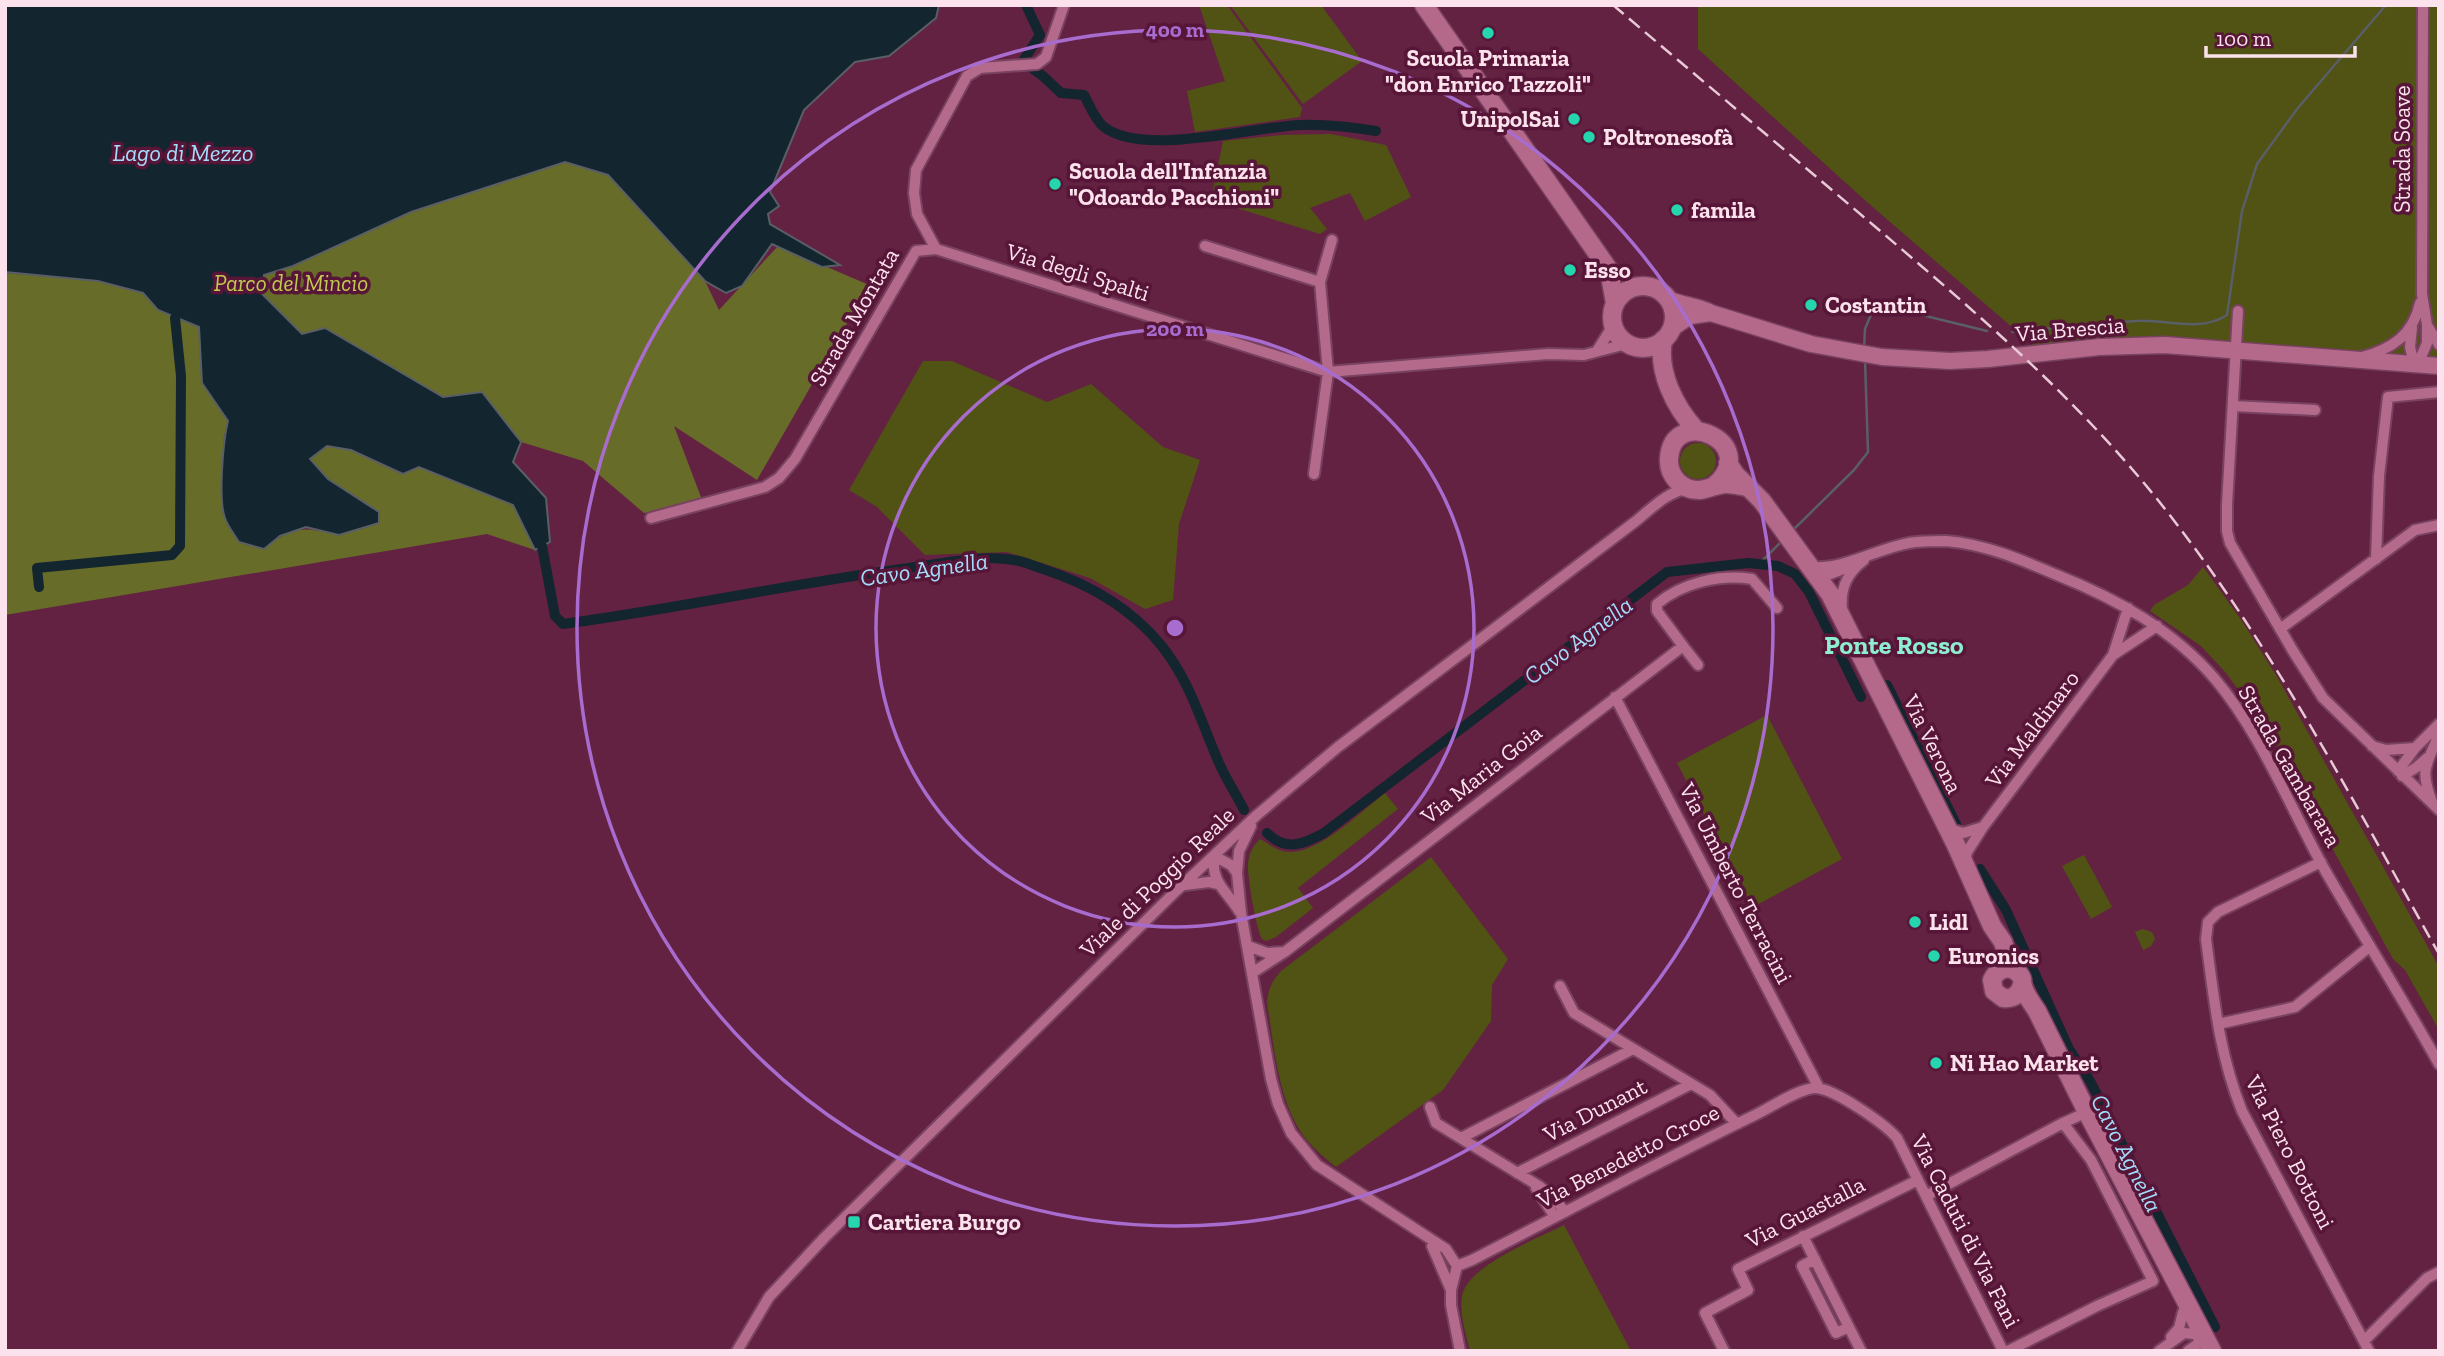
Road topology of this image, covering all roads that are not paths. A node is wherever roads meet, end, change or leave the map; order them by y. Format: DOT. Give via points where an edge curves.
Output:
graph roads {
  1 [pos="1064,5"];
  2 [pos="2423,5"];
  3 [pos="1431,8"];
  4 [pos="1332,240"];
  5 [pos="1205,246"];
  6 [pos="936,249"];
  7 [pos="1609,270"];
  8 [pos="1320,282"];
  9 [pos="1641,286"];
  10 [pos="2422,294"];
  11 [pos="1668,299"];
  12 [pos="1615,303"];
  13 [pos="2238,311"];
  14 [pos="1711,313"];
  15 [pos="1612,322"];
  16 [pos="2414,322"];
  17 [pos="2427,325"];
  18 [pos="1667,334"];
  19 [pos="2439,345"];
  20 [pos="1635,346"];
  21 [pos="2237,350"];
  22 [pos="1597,351"];
  23 [pos="2352,359"];
  24 [pos="2416,364"];
  25 [pos="1662,366"];
  26 [pos="2439,366"];
  27 [pos="1328,372"];
  28 [pos="2439,392"];
  29 [pos="2233,406"];
  30 [pos="1680,410"];
  31 [pos="2315,410"];
  32 [pos="1696,430"];
  33 [pos="1679,438"];
  34 [pos="1728,463"];
  35 [pos="1671,470"];
  36 [pos="1314,474"];
  37 [pos="1716,485"];
  38 [pos="1748,487"];
  39 [pos="1689,488"];
  40 [pos="1661,499"];
  41 [pos="651,518"];
  42 [pos="2439,526"];
  43 [pos="1864,559"];
  44 [pos="2376,559"];
  45 [pos="1814,570"];
  46 [pos="1777,608"];
  47 [pos="2128,608"];
  48 [pos="1843,618"];
  49 [pos="2157,626"];
  50 [pos="2280,629"];
  51 [pos="1682,646"];
  52 [pos="2113,655"];
  53 [pos="1698,664"];
  54 [pos="1615,697"];
  55 [pos="2439,724"];
  56 [pos="2439,734"];
  57 [pos="2371,746"];
  58 [pos="2415,748"];
  59 [pos="2427,758"];
  60 [pos="2400,774"];
  61 [pos="2436,807"];
  62 [pos="1257,815"];
  63 [pos="1983,827"];
  64 [pos="1947,828"];
  65 [pos="1213,856"];
  66 [pos="2320,862"];
  67 [pos="1964,864"];
  68 [pos="1237,873"];
  69 [pos="1218,884"];
  70 [pos="1182,885"];
  71 [pos="1241,913"];
  72 [pos="1248,946"];
  73 [pos="2369,947"];
  74 [pos="1286,951"];
  75 [pos="2005,970"];
  76 [pos="1252,973"];
  77 [pos="2022,985"];
  78 [pos="1560,986"];
  79 [pos="2008,998"];
  80 [pos="2218,1024"];
  81 [pos="2045,1028"];
  82 [pos="1633,1049"];
  83 [pos="2439,1064"];
  84 [pos="1691,1084"];
  85 [pos="1819,1088"];
  86 [pos="1430,1107"];
  87 [pos="2087,1112"];
  88 [pos="2063,1123"];
  89 [pos="1737,1124"];
  90 [pos="1461,1138"];
  91 [pos="1517,1173"];
  92 [pos="1918,1180"];
  93 [pos="1926,1196"];
  94 [pos="1560,1214"];
  95 [pos="2148,1231"];
  96 [pos="1425,1234"];
  97 [pos="1803,1236"];
  98 [pos="1432,1245"];
  99 [pos="1457,1266"];
  100 [pos="2439,1272"];
  101 [pos="1451,1290"];
  102 [pos="2183,1312"];
  103 [pos="2200,1346"];
  104 [pos="2367,1346"];
  105 [pos="2162,1348"];
  106 [pos="737,1351"];
  107 [pos="1460,1351"];
  108 [pos="1724,1351"];
  109 [pos="1861,1351"];
  110 [pos="2005,1351"];
  1 -- 6 [label="street, Strada Montata" via="1046,57 1037,64 980,68 967,76 916,170 917,214"];
  2 -- 10 [label="street, Strada Soave"];
  3 -- 7 [label="main road"];
  4 -- 8 [label="street"];
  5 -- 8 [label="street"];
  6 -- 27 [label="street, Via degli Spalti"];
  6 -- 41 [label="street, Strada Montata" via="916,251 795,459 779,478 765,487"];
  7 -- 9 [label="main road"];
  7 -- 12 [label="main road"];
  8 -- 27 [label="street"];
  9 -- 11 [label="main road" via="1660,291"];
  9 -- 12 [label="main road" via="1629,289"];
  10 -- 16 [label="street"];
  10 -- 17 [label="street"];
  11 -- 14 [label="main road, Via Brescia"];
  11 -- 18 [label="main road" via="1674,312"];
  12 -- 15 [label="main road"];
  13 -- 21 [label="street"];
  14 -- 18 [label="main road" via="1690,316"];
  14 -- 21 [label="main road, Via Brescia" via="1811,344 1878,356 1950,361 2165,345"];
  15 -- 20 [label="main road" via="1615,331"];
  15 -- 22 [label="street"];
  16 -- 23 [label="street" via="2390,348"];
  16 -- 24 [label="street" via="2410,347"];
  17 -- 19 [label="street"];
  17 -- 24 [label="street" via="2427,343"];
  18 -- 20 [label="main road" via="1654,346"];
  18 -- 25 [label="main road"];
  20 -- 22 [label="street, Via degli Spalti"];
  20 -- 25 [label="main road"];
  21 -- 23 [label="main road, Via Brescia"];
  21 -- 29 [label="street"];
  22 -- 27 [label="street, Via degli Spalti"];
  23 -- 24 [label="main road, Via Brescia"];
  24 -- 26 [label="main road, Via Brescia"];
  25 -- 30 [label="main road"];
  27 -- 36 [label="street"];
  28 -- 44 [label="street" via="2388,397"];
  29 -- 31 [label="street"];
  29 -- 50 [label="street" via="2227,530 2235,555"];
  30 -- 32 [label="main road"];
  30 -- 33 [label="main road"];
  32 -- 33 [label="main road"];
  32 -- 34 [label="main road" via="1718,438 1725,446"];
  33 -- 35 [label="main road" via="1670,450"];
  34 -- 37 [label="main road"];
  34 -- 38 [label="main road, Via Verona"];
  35 -- 39 [label="main road" via="1676,480"];
  35 -- 40 [label="street, Viale di Poggio Reale"];
  37 -- 38 [label="main road"];
  37 -- 39 [label="main road"];
  38 -- 45 [label="main road, Via Verona"];
  39 -- 40 [label="street, Viale di Poggio Reale"];
  40 -- 62 [label="street, Viale di Poggio Reale" via="1338,747"];
  42 -- 44 [label="street" via="2415,530"];
  43 -- 45 [label="street, Strada Gambarara"];
  43 -- 47 [label="street, Strada Gambarara" via="1910,543 1945,541 1982,547"];
  43 -- 48 [label="street" via="1842,589"];
  44 -- 50 [label="street"];
  45 -- 48 [label="main road, Via Verona"];
  46 -- 51 [label="street" via="1752,579 1682,587 1657,604 1657,611"];
  47 -- 49 [label="street, Strada Gambarara"];
  47 -- 52 [label="street, Via Maldinaro"];
  48 -- 64 [label="main road, Via Verona"];
  49 -- 52 [label="street, Via Maldinaro"];
  49 -- 66 [label="street, Strada Gambarara" via="2215,679 2244,720"];
  50 -- 57 [label="street" via="2323,698"];
  51 -- 53 [label="street"];
  51 -- 54 [label="street, Via Maria Goia"];
  52 -- 63 [label="street, Via Maldinaro"];
  54 -- 74 [label="street, Via Maria Goia"];
  54 -- 85 [label="street, Via Umberto Terracini"];
  55 -- 58 [label="street"];
  56 -- 59 [label="street"];
  57 -- 58 [label="street"];
  57 -- 60 [label="street"];
  58 -- 60 [label="street"];
  59 -- 60 [label="street"];
  59 -- 61 [label="street" via="2426,785"];
  60 -- 61 [label="street"];
  62 -- 65 [label="street, Viale di Poggio Reale"];
  62 -- 68 [label="street" via="1242,842"];
  63 -- 64 [label="street" via="1963,833"];
  63 -- 67 [label="street, Via Maldinaro"];
  64 -- 67 [label="main road, Via Verona"];
  65 -- 68 [label="street"];
  65 -- 69 [label="street"];
  65 -- 70 [label="street, Viale di Poggio Reale"];
  66 -- 73 [label="street, Strada Gambarara"];
  66 -- 80 [label="street, Via Piero Bottoni" via="2218,912 2208,922 2206,939"];
  67 -- 75 [label="main road, Via Verona" via="1992,926"];
  68 -- 71 [label="street"];
  69 -- 70 [label="street"];
  69 -- 71 [label="street"];
  70 -- 106 [label="street, Viale di Poggio Reale" via="793,1271 760,1309"];
  71 -- 72 [label="street"];
  72 -- 74 [label="street" via="1267,953"];
  72 -- 76 [label="street"];
  73 -- 80 [label="street" via="2295,1007"];
  73 -- 83 [label="street, Strada Gambarara"];
  74 -- 76 [label="street, Via Maria Goia"];
  75 -- 77 [label="main road, Via Verona" via="2021,977"];
  75 -- 79 [label="main road, Via Verona" via="1992,985 1999,996"];
  76 -- 96 [label="street" via="1274,1092 1291,1133 1317,1165"];
  77 -- 79 [label="main road"];
  77 -- 81 [label="main road, Via Verona"];
  78 -- 82 [label="street" via="1574,1013"];
  79 -- 81 [label="main road, Via Verona"];
  80 -- 104 [label="street, Via Piero Bottoni" via="2228,1077 2242,1111"];
  81 -- 87 [label="main road, Via Verona"];
  82 -- 84 [label="street"];
  82 -- 90 [label="street"];
  84 -- 89 [label="street" via="1710,1095"];
  84 -- 91 [label="street, Via Dunant"];
  85 -- 89 [label="street, Via Benedetto Croce" via="1805,1090"];
  85 -- 92 [label="street, Via Caduti di Via Fani" via="1890,1130"];
  86 -- 90 [label="street" via="1436,1123"];
  87 -- 88 [label="street"];
  87 -- 95 [label="main road, Via Verona"];
  88 -- 93 [label="street"];
  88 -- 110 [label="street" via="2091,1160 2154,1281"];
  89 -- 94 [label="street, Via Benedetto Croce"];
  90 -- 91 [label="street"];
  91 -- 94 [label="street" via="1530,1180"];
  92 -- 93 [label="street, Via Caduti di Via Fani"];
  92 -- 97 [label="street, Via Guastalla"];
  93 -- 110 [label="street, Via Caduti di Via Fani"];
  94 -- 99 [label="street, Via Benedetto Croce"];
  95 -- 102 [label="main road, Via Verona" via="2160,1268"];
  95 -- 103 [label="main road, Via Verona" via="2168,1264"];
  96 -- 98 [label="street"];
  96 -- 99 [label="street" via="1447,1249"];
  97 -- 108 [label="street, Via Guastalla" via="1738,1269 1748,1290 1705,1313"];
  97 -- 109 [label="street"];
  98 -- 99 [label="street" via="1451,1267"];
  98 -- 101 [label="street"];
  99 -- 101 [label="street"];
  100 -- 104 [label="street" via="2427,1278"];
  101 -- 107 [label="street"];
  102 -- 103 [label="main road, Via Verona"];
  102 -- 105 [label="street" via="2179,1328"];
  103 -- 105 [label="street" via="2181,1334"];
}
